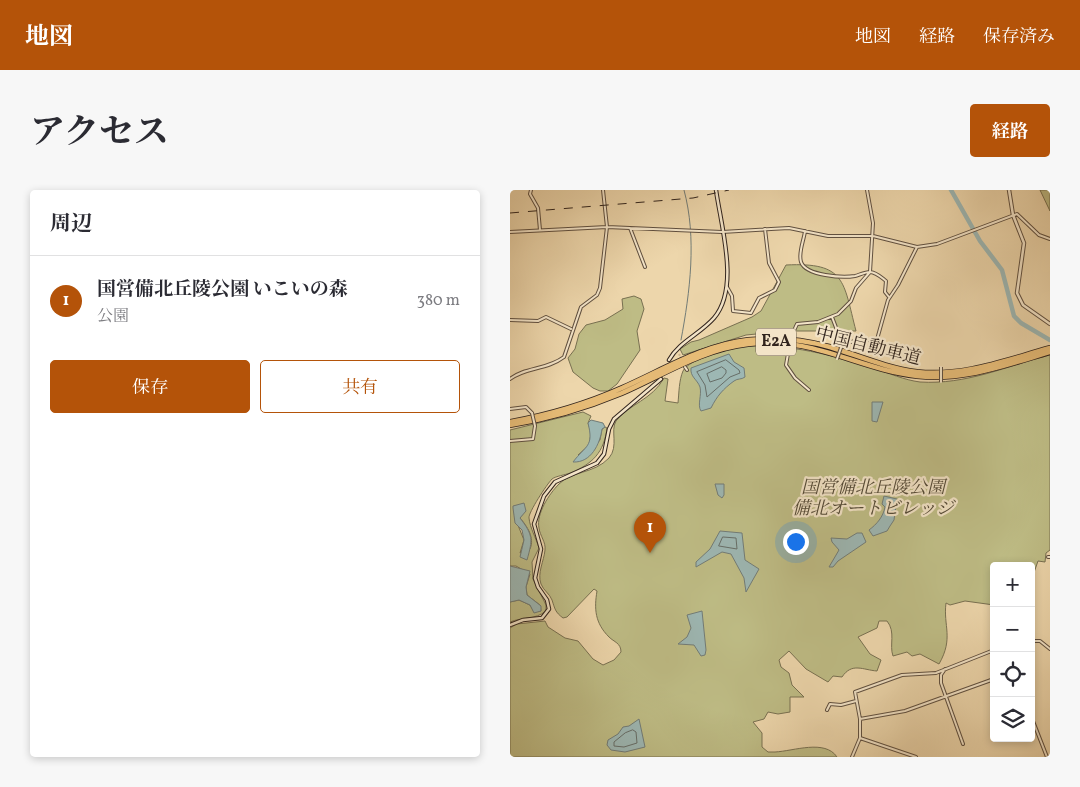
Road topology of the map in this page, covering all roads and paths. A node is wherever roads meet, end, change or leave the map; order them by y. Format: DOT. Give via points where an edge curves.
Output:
graph roads {
  1 [pos="531,190"];
  2 [pos="604,190"];
  3 [pos="716,190"];
  4 [pos="867,190"];
  5 [pos="1009,190"];
  6 [pos="1013,215"];
  7 [pos="606,227"];
  8 [pos="630,228"];
  9 [pos="765,229"];
  10 [pos="540,231"];
  11 [pos="805,231"];
  12 [pos="510,232"];
  13 [pos="722,232"];
  14 [pos="873,236"];
  15 [pos="1050,239"];
  16 [pos="917,247"];
  17 [pos="645,268"];
  18 [pos="870,272"];
  19 [pos="728,287"];
  20 [pos="889,297"];
  21 [pos="832,316"];
  22 [pos="510,320"];
  23 [pos="1050,324"];
  24 [pos="572,329"];
  25 [pos="847,341"];
  26 [pos="1050,348"];
  27 [pos="676,349"];
  28 [pos="1050,352"];
  29 [pos="679,354"];
  30 [pos="837,359"];
  31 [pos="669,360"];
  32 [pos="685,366"];
  33 [pos="941,367"];
  34 [pos="687,370"];
  35 [pos="661,379"];
  36 [pos="510,380"];
  37 [pos="941,382"];
  38 [pos="809,390"];
  39 [pos="510,409"];
  40 [pos="510,422"];
  41 [pos="510,425"];
  42 [pos="510,440"];
  43 [pos="510,625"];
  44 [pos="1035,641"];
  45 [pos="1050,650"];
  46 [pos="990,652"];
  47 [pos="946,668"];
  48 [pos="990,680"];
  49 [pos="946,696"];
  50 [pos="856,701"];
  51 [pos="827,710"];
  52 [pos="860,719"];
  53 [pos="1035,726"];
  54 [pos="860,738"];
  55 [pos="963,744"];
  56 [pos="852,757"];
  57 [pos="916,757"];
  58 [pos="1047,757"];
  1 -- 10 [label="street" via="538,208"];
  2 -- 7 [label="street"];
  3 -- 13 [label="main road"];
  4 -- 14 [label="street"];
  5 -- 6 [label="main road"];
  6 -- 15 [label="street" via="1016,214 1038,235"];
  6 -- 16 [label="street" via="937,244"];
  6 -- 23 [label="main road" via="1023,237 1025,251 1017,280 1019,300 1030,312"];
  7 -- 8 [label="street"];
  7 -- 10 [label="street"];
  7 -- 24 [label="street" via="600,288 597,295 581,307"];
  8 -- 13 [label="street"];
  8 -- 17 [label="street"];
  9 -- 11 [label="street"];
  9 -- 13 [label="street"];
  9 -- 19 [label="street" via="768,263 780,282 778,287 759,298 751,313 733,311"];
  10 -- 12 [label="street"];
  11 -- 14 [label="street" via="828,236"];
  11 -- 18 [label="street" via="800,255 802,264 809,269 830,275 851,276"];
  13 -- 19 [label="main road"];
  14 -- 16 [label="street"];
  14 -- 18 [label="street"];
  16 -- 20 [label="street"];
  18 -- 20 [label="street" via="886,281 885,292"];
  18 -- 21 [label="street" via="856,288 851,301"];
  19 -- 27 [label="main road" via="723,304 714,317"];
  20 -- 25 [label="street" via="876,343 861,337"];
  21 -- 25 [label="street" via="839,336"];
  21 -- 38 [label="street, bridge" via="818,322 798,324 792,335 786,365"];
  22 -- 24 [label="street" via="538,321 546,317"];
  24 -- 36 [label="street" via="564,357 522,372"];
  25 -- 30 [label="street, bridge"];
  26 -- 40 [label="highway, 中国自動車道 / E2A" via="980,369 931,373 887,366 808,342 745,340 706,350 592,400"];
  27 -- 29 [label="street"];
  27 -- 31 [label="main road"];
  28 -- 41 [label="highway, 中国自動車道 / E2A" via="981,373 932,377 886,370 807,346 779,342 746,344 708,354 593,404"];
  32 -- 34 [label="street"];
  33 -- 37 [label="street, bridge"];
  35 -- 43 [label="main road" via="614,419 604,454 597,463 563,477 547,490 534,524 541,549 536,583 547,600 549,610 542,618"];
  39 -- 42 [label="street, bridge" via="530,409 535,426 533,439"];
  44 -- 45 [label="street" via="1040,641"];
  46 -- 47 [label="street"];
  47 -- 49 [label="street" via="940,679"];
  47 -- 50 [label="street" via="936,673 906,674 855,692"];
  48 -- 49 [label="street"];
  49 -- 52 [label="street" via="905,711"];
  49 -- 55 [label="street"];
  50 -- 51 [label="street" via="841,706 830,704"];
  50 -- 52 [label="street"];
  52 -- 54 [label="street"];
  53 -- 58 [label="street"];
  54 -- 56 [label="street"];
  54 -- 57 [label="street"];
}
